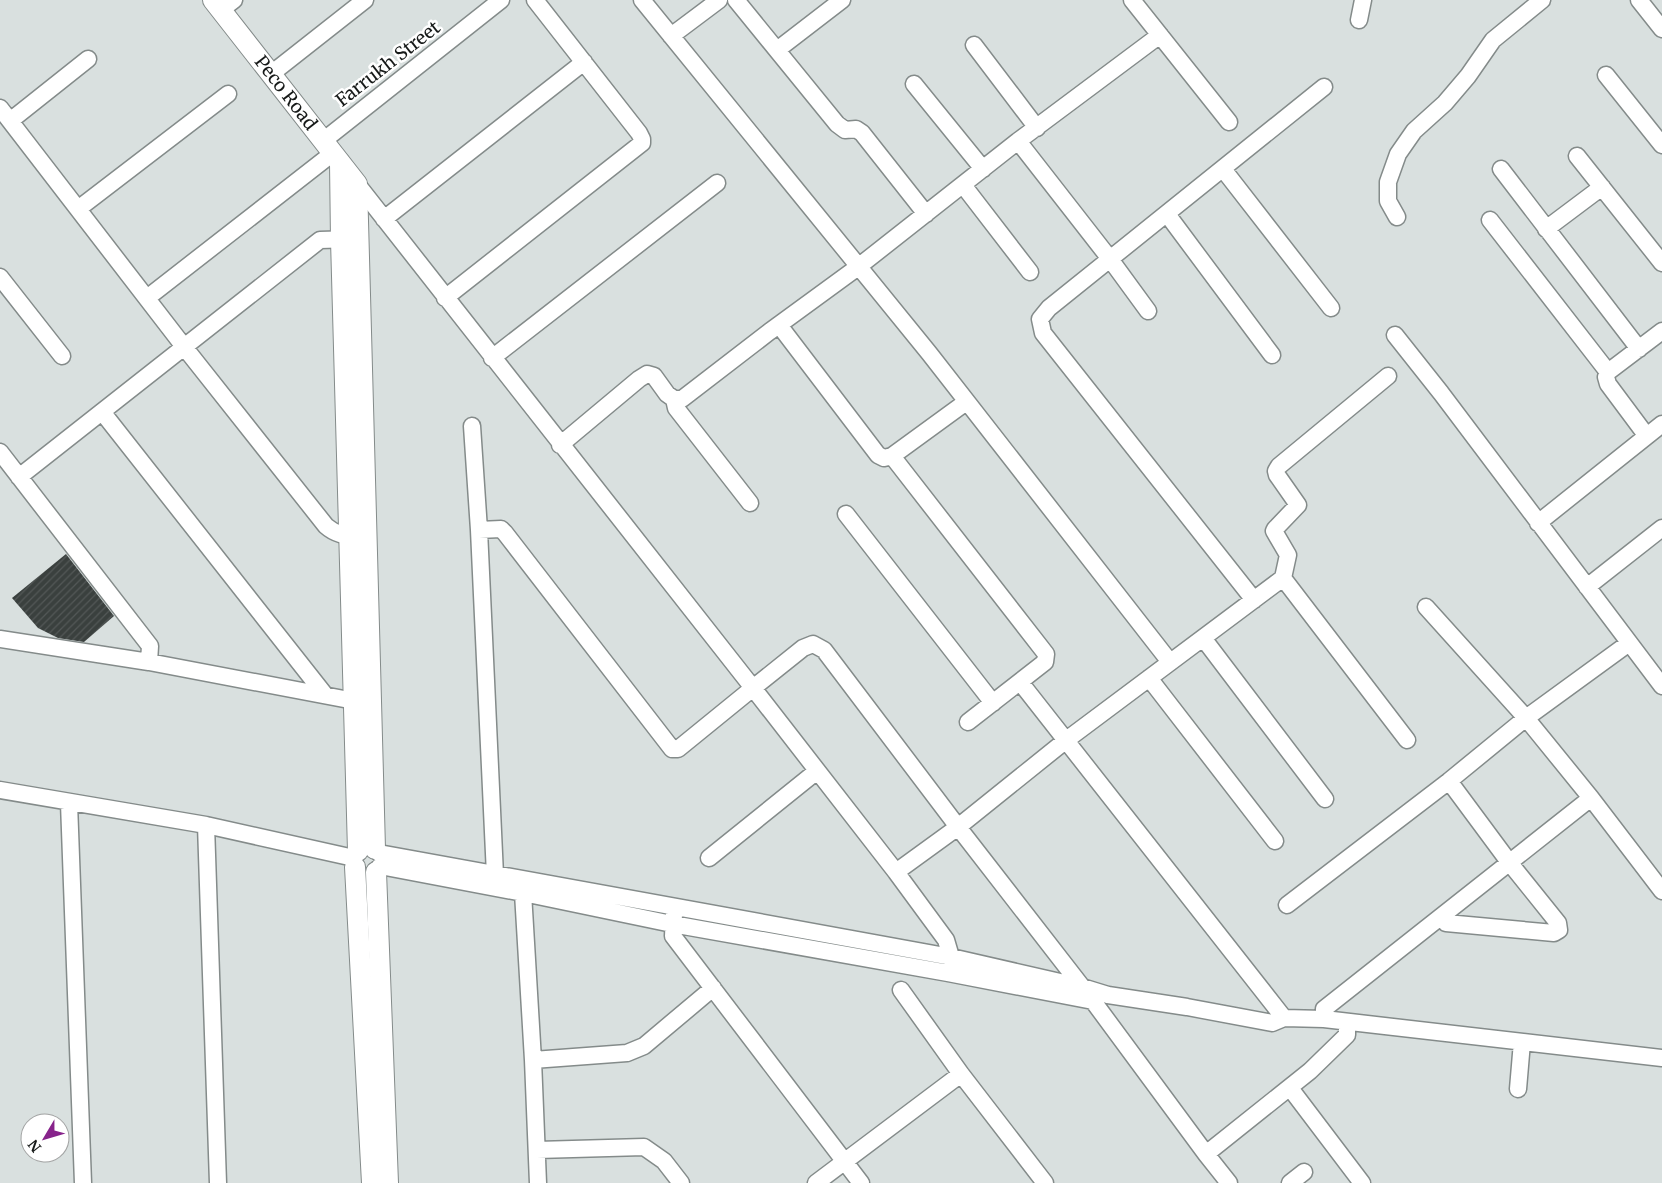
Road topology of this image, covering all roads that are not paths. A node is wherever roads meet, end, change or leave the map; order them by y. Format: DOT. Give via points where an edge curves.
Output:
graph roads {
  1 [pos="365,0"];
  2 [pos="501,0"];
  3 [pos="535,0"];
  4 [pos="642,0"];
  5 [pos="719,0"];
  6 [pos="736,0"];
  7 [pos="842,0"];
  8 [pos="1132,0"];
  9 [pos="1362,0"];
  10 [pos="1542,0"];
  11 [pos="1639,0"];
  12 [pos="223,3"];
  13 [pos="1359,20"];
  14 [pos="1662,29"];
  15 [pos="1160,35"];
  16 [pos="672,36"];
  17 [pos="974,45"];
  18 [pos="777,50"];
  19 [pos="88,59"];
  20 [pos="584,62"];
  21 [pos="271,74"];
  22 [pos="1606,75"];
  23 [pos="914,84"];
  24 [pos="1324,87"];
  25 [pos="228,94"];
  26 [pos="0,108"];
  27 [pos="10,121"];
  28 [pos="1229,122"];
  29 [pos="1037,128"];
  30 [pos="1018,141"];
  31 [pos="1662,145"];
  32 [pos="332,152"];
  33 [pos="1577,156"];
  34 [pos="983,169"];
  35 [pos="1223,169"];
  36 [pos="1500,169"];
  37 [pos="717,183"];
  38 [pos="357,184"];
  39 [pos="963,185"];
  40 [pos="1602,187"];
  41 [pos="78,209"];
  42 [pos="926,214"];
  43 [pos="1167,214"];
  44 [pos="1397,218"];
  45 [pos="384,219"];
  46 [pos="1490,220"];
  47 [pos="1546,229"];
  48 [pos="349,239"];
  49 [pos="1110,259"];
  50 [pos="1662,263"];
  51 [pos="858,267"];
  52 [pos="1030,272"];
  53 [pos="0,276"];
  54 [pos="147,298"];
  55 [pos="445,298"];
  56 [pos="1331,308"];
  57 [pos="1148,311"];
  58 [pos="779,325"];
  59 [pos="1662,331"];
  60 [pos="1395,335"];
  61 [pos="185,348"];
  62 [pos="1639,349"];
  63 [pos="1272,355"];
  64 [pos="62,356"];
  65 [pos="492,358"];
  66 [pos="1608,372"];
  67 [pos="1388,376"];
  68 [pos="674,399"];
  69 [pos="962,405"];
  70 [pos="103,413"];
  71 [pos="1662,424"];
  72 [pos="472,426"];
  73 [pos="1646,435"];
  74 [pos="560,445"];
  75 [pos="0,452"];
  76 [pos="892,456"];
  77 [pos="19,477"];
  78 [pos="750,503"];
  79 [pos="846,514"];
  80 [pos="1538,523"];
  81 [pos="1662,528"];
  82 [pos="479,530"];
  83 [pos="357,537"];
  84 [pos="1283,578"];
  85 [pos="1587,587"];
  86 [pos="1254,600"];
  87 [pos="1426,607"];
  88 [pos="1203,638"];
  89 [pos="0,639"];
  90 [pos="1629,643"];
  91 [pos="149,662"];
  92 [pos="1170,662"];
  93 [pos="1149,678"];
  94 [pos="1020,682"];
  95 [pos="1662,686"];
  96 [pos="753,688"];
  97 [pos="325,695"];
  98 [pos="362,703"];
  99 [pos="993,703"];
  100 [pos="1526,718"];
  101 [pos="968,722"];
  102 [pos="1407,740"];
  103 [pos="1065,741"];
  104 [pos="817,770"];
  105 [pos="1449,781"];
  106 [pos="0,790"];
  107 [pos="1591,798"];
  108 [pos="1325,799"];
  109 [pos="69,803"];
  110 [pos="206,825"];
  111 [pos="958,827"];
  112 [pos="1275,841"];
  113 [pos="709,858"];
  114 [pos="368,859"];
  115 [pos="1509,862"];
  116 [pos="896,872"];
  117 [pos="495,875"];
  118 [pos="524,887"];
  119 [pos="1662,891"];
  120 [pos="1287,905"];
  121 [pos="675,907"];
  122 [pos="1442,917"];
  123 [pos="672,924"];
  124 [pos="949,965"];
  125 [pos="1082,986"];
  126 [pos="713,988"];
  127 [pos="901,990"];
  128 [pos="1100,998"];
  129 [pos="1284,1018"];
  130 [pos="1324,1020"];
  131 [pos="1347,1022"];
  132 [pos="1522,1042"];
  133 [pos="1662,1058"];
  134 [pos="533,1060"];
  135 [pos="961,1074"];
  136 [pos="1290,1088"];
  137 [pos="1518,1089"];
  138 [pos="537,1150"];
  139 [pos="1206,1154"];
  140 [pos="844,1162"];
  141 [pos="1304,1172"];
  142 [pos="83,1183"];
  143 [pos="218,1183"];
  144 [pos="372,1183"];
  145 [pos="388,1183"];
  146 [pos="538,1183"];
  147 [pos="681,1183"];
  148 [pos="816,1183"];
  149 [pos="861,1183"];
  150 [pos="1045,1183"];
  151 [pos="1229,1183"];
  152 [pos="1290,1183"];
  153 [pos="1362,1183"];
  1 -- 21 [label="street"];
  2 -- 32 [label="street, Farrukh Street"];
  3 -- 20 [label="street"];
  4 -- 16 [label="street"];
  5 -- 16 [label="street"];
  6 -- 18 [label="street"];
  7 -- 18 [label="street"];
  8 -- 15 [label="street"];
  9 -- 13 [label="street"];
  10 -- 44 [label="street" via="1493,40 1468,76 1445,103 1414,131 1398,154 1388,182 1388,201"];
  11 -- 14 [label="street"];
  12 -- 21 [label="street, Peco Road"];
  15 -- 28 [label="street"];
  15 -- 29 [label="street"];
  16 -- 51 [label="street"];
  17 -- 29 [label="street"];
  18 -- 42 [label="street" via="837,124 845,130 856,129 862,133"];
  19 -- 27 [label="street"];
  20 -- 45 [label="street"];
  20 -- 55 [label="street" via="639,133 642,143"];
  21 -- 32 [label="street, Peco Road"];
  22 -- 31 [label="street"];
  23 -- 34 [label="street"];
  24 -- 35 [label="street"];
  25 -- 41 [label="street"];
  26 -- 27 [label="street"];
  27 -- 41 [label="street"];
  29 -- 30 [label="street"];
  30 -- 34 [label="street"];
  30 -- 49 [label="street"];
  32 -- 38 [label="street, Peco Road"];
  32 -- 48 [label="street"];
  32 -- 54 [label="street, Farrukh Street"];
  33 -- 40 [label="street"];
  34 -- 39 [label="street"];
  35 -- 43 [label="street"];
  35 -- 56 [label="street"];
  36 -- 47 [label="street"];
  37 -- 65 [label="street"];
  38 -- 45 [label="street"];
  38 -- 48 [label="street"];
  39 -- 42 [label="street"];
  39 -- 52 [label="street"];
  40 -- 47 [label="street"];
  40 -- 50 [label="street"];
  41 -- 54 [label="street"];
  42 -- 51 [label="street"];
  43 -- 49 [label="street"];
  43 -- 63 [label="street"];
  45 -- 55 [label="street"];
  46 -- 66 [label="street"];
  47 -- 62 [label="street"];
  48 -- 61 [label="street" via="320,240"];
  48 -- 83 [label="street"];
  49 -- 57 [label="street"];
  49 -- 86 [label="street" via="1049,308 1040,319 1043,333"];
  51 -- 58 [label="street"];
  51 -- 92 [label="street"];
  53 -- 64 [label="street"];
  54 -- 61 [label="street"];
  55 -- 65 [label="street"];
  58 -- 68 [label="street" via="682,399"];
  58 -- 76 [label="street" via="878,455 884,458"];
  59 -- 62 [label="street"];
  60 -- 80 [label="street"];
  61 -- 70 [label="street"];
  61 -- 83 [label="street" via="326,526 331,531"];
  62 -- 66 [label="street"];
  65 -- 74 [label="street"];
  66 -- 73 [label="street" via="1608,384"];
  67 -- 84 [label="street" via="1276,471 1276,476 1298,505 1274,532 1288,555"];
  68 -- 74 [label="street" via="654,376 647,374"];
  68 -- 78 [label="street" via="676,408"];
  69 -- 76 [label="street"];
  70 -- 77 [label="street"];
  70 -- 97 [label="street"];
  71 -- 73 [label="street"];
  72 -- 82 [label="street"];
  73 -- 80 [label="street"];
  74 -- 96 [label="street"];
  75 -- 77 [label="street"];
  76 -- 94 [label="street" via="1046,654 1045,662"];
  77 -- 91 [label="street" via="150,646"];
  79 -- 99 [label="street"];
  80 -- 85 [label="street"];
  81 -- 85 [label="street"];
  82 -- 96 [label="street" via="501,529 505,533 672,749 678,749"];
  82 -- 117 [label="street"];
  83 -- 98 [label="street"];
  84 -- 86 [label="street"];
  84 -- 102 [label="street"];
  85 -- 90 [label="street"];
  86 -- 88 [label="street"];
  87 -- 100 [label="street"];
  88 -- 92 [label="street"];
  88 -- 108 [label="street"];
  89 -- 91 [label="street"];
  90 -- 95 [label="street"];
  90 -- 100 [label="street"];
  91 -- 97 [label="street"];
  92 -- 93 [label="street"];
  93 -- 103 [label="street"];
  93 -- 112 [label="street"];
  94 -- 99 [label="street"];
  94 -- 103 [label="street"];
  96 -- 104 [label="street"];
  96 -- 111 [label="street" via="803,648 813,644 824,650"];
  97 -- 98 [label="street"];
  98 -- 114 [label="street"];
  99 -- 101 [label="street"];
  100 -- 105 [label="street"];
  100 -- 107 [label="street"];
  103 -- 111 [label="street"];
  103 -- 129 [label="street"];
  104 -- 113 [label="street"];
  104 -- 116 [label="street"];
  105 -- 115 [label="street"];
  105 -- 120 [label="street"];
  106 -- 109 [label="street"];
  107 -- 115 [label="street"];
  107 -- 119 [label="street"];
  109 -- 110 [label="street"];
  109 -- 142 [label="street"];
  110 -- 114 [label="street"];
  110 -- 143 [label="street"];
  111 -- 116 [label="street"];
  111 -- 125 [label="street"];
  114 -- 117 [label="street"];
  114 -- 118 [label="street"];
  114 -- 144 [label="street"];
  114 -- 145 [label="street"];
  115 -- 122 [label="street"];
  115 -- 122 [label="street" via="1558,923 1559,930 1554,933 1446,924"];
  116 -- 124 [label="street" via="946,940"];
  117 -- 118 [label="street"];
  118 -- 121 [label="street"];
  118 -- 123 [label="street"];
  118 -- 134 [label="street"];
  121 -- 123 [label="street"];
  121 -- 124 [label="street"];
  122 -- 130 [label="street" via="1324,1008"];
  123 -- 124 [label="street"];
  123 -- 126 [label="street" via="673,936"];
  124 -- 125 [label="street"];
  124 -- 128 [label="street"];
  125 -- 128 [label="street"];
  126 -- 134 [label="street" via="644,1046 627,1053"];
  126 -- 140 [label="street"];
  127 -- 135 [label="street"];
  128 -- 129 [label="street" via="1187,1007 1272,1023"];
  128 -- 139 [label="street"];
  129 -- 130 [label="street"];
  130 -- 131 [label="street"];
  131 -- 132 [label="street"];
  131 -- 136 [label="street" via="1347,1035"];
  132 -- 133 [label="street"];
  132 -- 137 [label="street"];
  134 -- 138 [label="street"];
  135 -- 140 [label="street"];
  135 -- 150 [label="street"];
  136 -- 139 [label="street"];
  136 -- 153 [label="street"];
  138 -- 146 [label="street"];
  138 -- 147 [label="street" via="644,1146 664,1160"];
  139 -- 151 [label="street"];
  140 -- 148 [label="street"];
  140 -- 149 [label="street"];
  141 -- 152 [label="street"];
}
